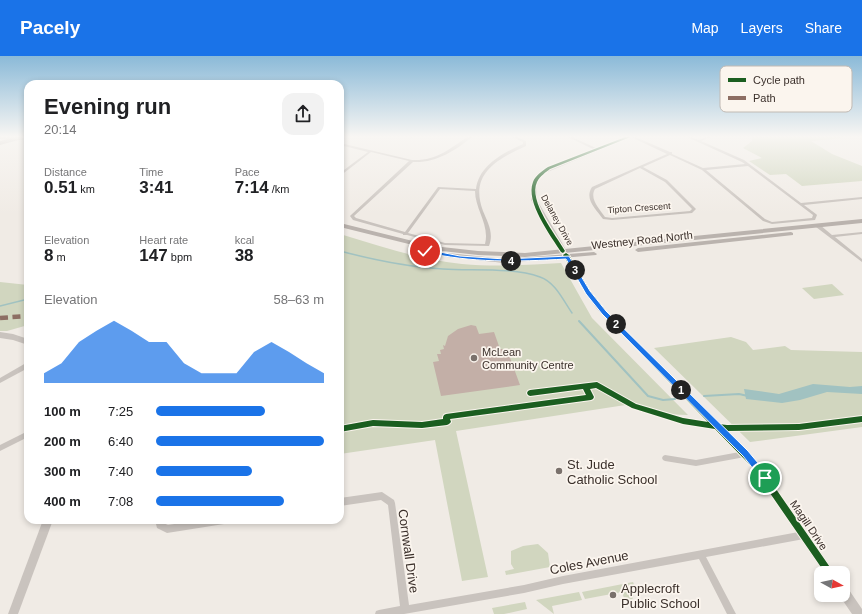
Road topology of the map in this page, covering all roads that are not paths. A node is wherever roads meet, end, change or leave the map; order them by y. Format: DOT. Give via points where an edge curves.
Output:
graph roads {
  1 [pos="357,162"];
  2 [pos="412,162"];
  3 [pos="492,162"];
  4 [pos="564,162"];
  5 [pos="651,162"];
  6 [pos="690,162"];
  7 [pos="743,162"];
  8 [pos="748,165"];
  9 [pos="640,167"];
  10 [pos="704,169"];
  11 [pos="344,172"];
  12 [pos="477,190"];
  13 [pos="862,198"];
  14 [pos="801,204"];
  15 [pos="862,221"];
  16 [pos="344,226"];
  17 [pos="818,226"];
  18 [pos="862,226"];
  19 [pos="824,230"];
  20 [pos="862,233"];
  21 [pos="405,234"];
  22 [pos="832,236"];
  23 [pos="565,254"];
  24 [pos="862,261"];
  25 [pos="1,336"];
  26 [pos="24,341"];
  27 [pos="24,367"];
  28 [pos="0,381"];
  29 [pos="24,436"];
  30 [pos="0,448"];
  31 [pos="745,454"];
  32 [pos="665,458"];
  33 [pos="344,501"];
  34 [pos="47,524"];
  35 [pos="160,524"];
  36 [pos="199,524"];
  37 [pos="804,535"];
  38 [pos="701,555"];
  39 [pos="825,566"];
  40 [pos="850,601"];
  41 [pos="405,609"];
  42 [pos="13,614"];
  43 [pos="379,614"];
  44 [pos="732,614"];
  45 [pos="859,614"];
  1 -- 11 [label="street"];
  2 -- 21 [label="street" via="352,216 358,221"];
  3 -- 12 [label="street" via="481,176"];
  4 -- 23 [label="street, Delaney Drive" via="543,172 534,184 534,200"];
  5 -- 9 [label="street, Tipton Crescent"];
  6 -- 10 [label="street"];
  7 -- 8 [label="street"];
  8 -- 10 [label="street"];
  8 -- 14 [label="street"];
  9 -- 9 [label="street, Tipton Crescent" via="590,191 590,196 604,218 694,210 666,181"];
  10 -- 14 [label="street" via="764,220 772,223 814,219 815,215"];
  12 -- 21 [label="street" via="439,188"];
  12 -- 21 [label="street" via="488,227 487,245 445,244"];
  13 -- 14 [label="street"];
  15 -- 17 [label="main road, Westney Road North"];
  16 -- 23 [label="main road, Westney Road North" via="395,244 460,257 505,261"];
  17 -- 19 [label="street"];
  17 -- 23 [label="main road, Westney Road North"];
  18 -- 19 [label="main road, Westney Road North"];
  19 -- 22 [label="street"];
  19 -- 23 [label="main road, Westney Road North"];
  20 -- 22 [label="street"];
  22 -- 24 [label="street"];
  23 -- 31 [label="street, Magill Drive" via="588,292 604,312"];
  25 -- 26 [label="street"];
  27 -- 28 [label="street"];
  29 -- 30 [label="street"];
  31 -- 32 [label="street" via="696,462"];
  31 -- 37 [label="street, Magill Drive" via="765,478"];
  33 -- 41 [label="street, Cornwall Drive" via="382,496 391,503"];
  34 -- 42 [label="street"];
  35 -- 36 [label="street" via="167,529"];
  37 -- 38 [label="street, Coles Avenue"];
  37 -- 39 [label="street, Magill Drive"];
  38 -- 41 [label="street, Coles Avenue"];
  38 -- 44 [label="street"];
  40 -- 45 [label="street"];
  41 -- 43 [label="street, Coles Avenue"];
}
